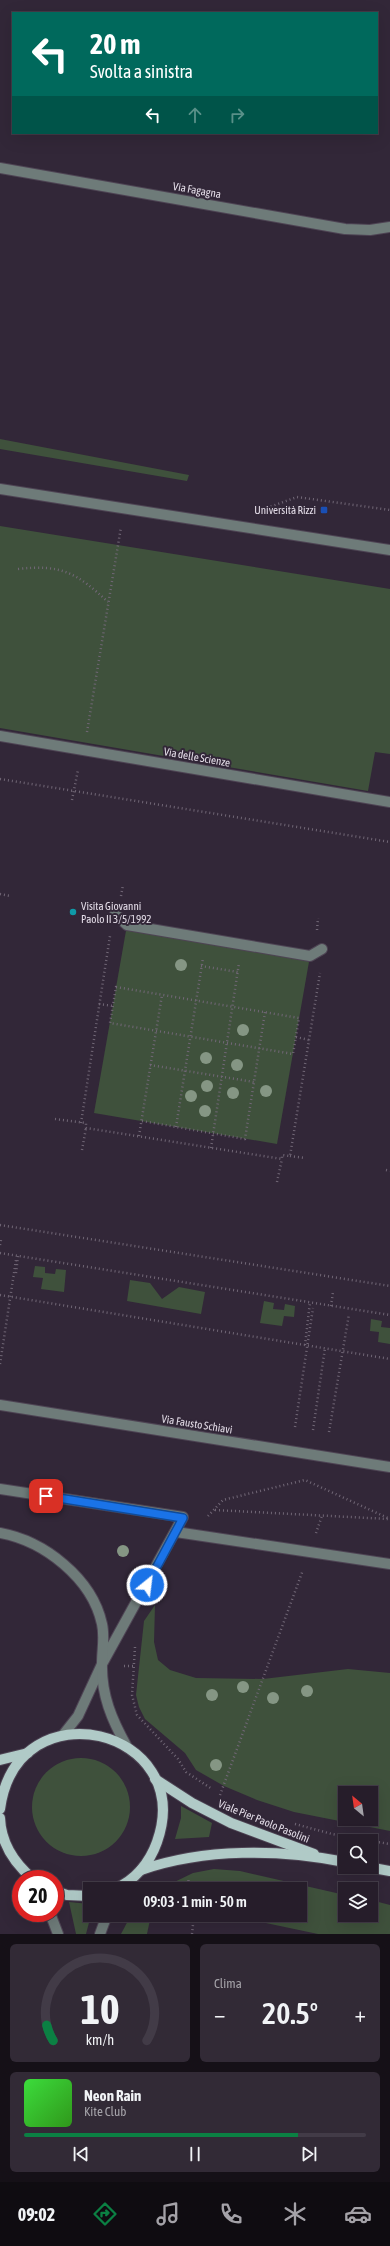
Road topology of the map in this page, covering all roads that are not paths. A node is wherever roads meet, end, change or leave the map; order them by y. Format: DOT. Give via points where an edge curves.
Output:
graph roads {
  1 [pos="0,168"];
  2 [pos="390,226"];
  3 [pos="0,489"];
  4 [pos="390,550"];
  5 [pos="0,736"];
  6 [pos="390,802"];
  7 [pos="115,914"];
  8 [pos="322,949"];
  9 [pos="0,1405"];
  10 [pos="390,1467"];
  11 [pos="0,1489"];
  12 [pos="176,1532"];
  13 [pos="0,1533"];
  14 [pos="390,1564"];
  15 [pos="102,1664"];
  16 [pos="63,1735"];
  17 [pos="127,1746"];
  18 [pos="28,1753"];
  19 [pos="0,1760"];
  20 [pos="155,1779"];
  21 [pos="0,1809"];
  22 [pos="0,1818"];
  23 [pos="2,1836"];
  24 [pos="325,1858"];
  25 [pos="338,1861"];
  26 [pos="378,1869"];
  27 [pos="22,1870"];
  28 [pos="141,1870"];
  29 [pos="390,1871"];
  30 [pos="125,1882"];
  31 [pos="64,1894"];
  32 [pos="83,1896"];
  33 [pos="53,1922"];
  34 [pos="104,1922"];
  35 [pos="58,1934"];
  36 [pos="100,1934"];
  1 -- 2 [label="street, Via Fagagna" via="345,229 370,230"];
  3 -- 4 [label="street"];
  5 -- 6 [label="street, Via delle Scienze"];
  7 -- 8 [label="street" via="127,925 310,956"];
  9 -- 10 [label="street, Via Fausto Schiavi"];
  11 -- 12 [label="street" via="183,1518"];
  12 -- 14 [label="street"];
  12 -- 15 [label="street"];
  13 -- 15 [label="street" via="12,1535 44,1549 68,1568 83,1586 102,1623"];
  15 -- 16 [label="street" via="78,1716"];
  15 -- 17 [label="street" via="105,1701"];
  16 -- 17 [label="main road" via="99,1734"];
  16 -- 18 [label="main road" via="48,1740"];
  17 -- 20 [label="main road" via="142,1759"];
  18 -- 19 [label="main road"];
  18 -- 21 [label="main road" via="7,1780"];
  20 -- 24 [label="main road, Viale Pier Paolo Pasolini" via="192,1803 231,1823"];
  20 -- 28 [label="main road" via="163,1806 162,1828 153,1853"];
  22 -- 23 [label="main road"];
  23 -- 27 [label="main road"];
  24 -- 25 [label="main road, Viale Pier Paolo Pasolini"];
  24 -- 28 [label="main road, Viale Pier Paolo Pasolini" via="258,1853 201,1856 164,1862"];
  26 -- 29 [label="main road"];
  28 -- 30 [label="main road"];
  31 -- 32 [label="main road"];
  33 -- 35 [label="street"];
  34 -- 36 [label="street"];
}
